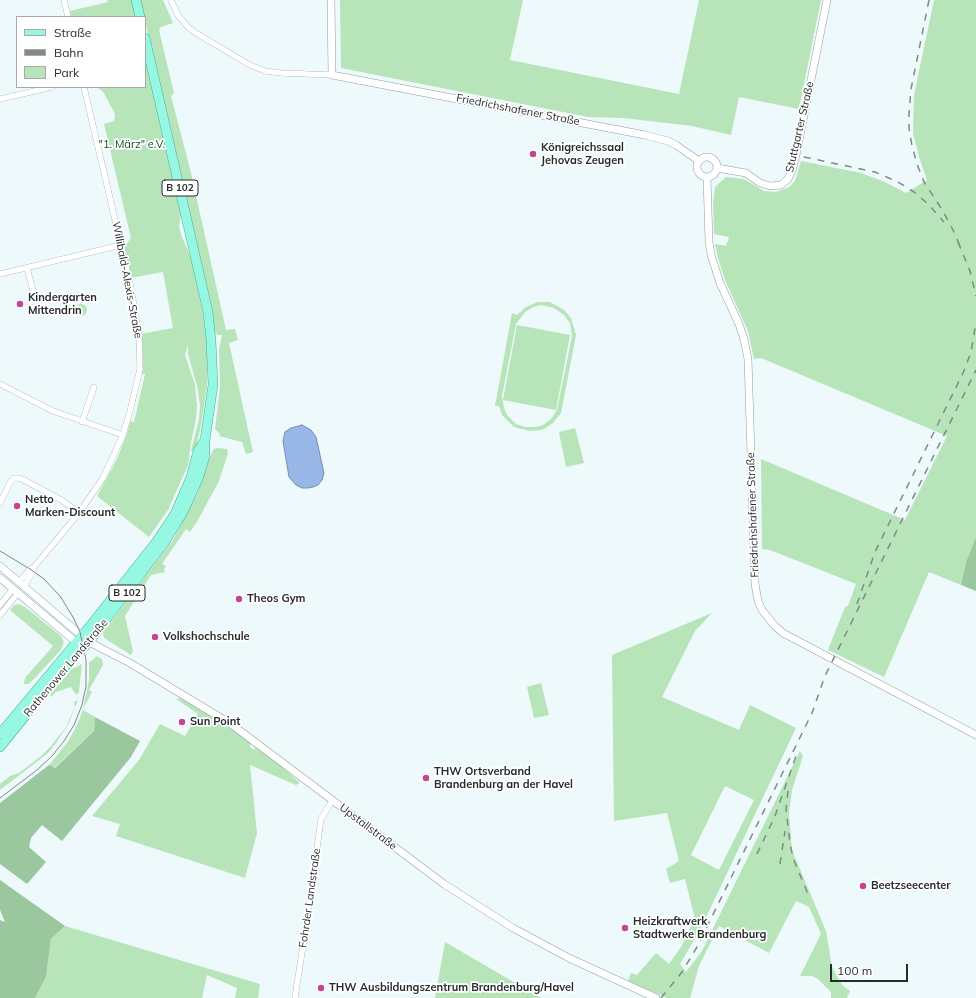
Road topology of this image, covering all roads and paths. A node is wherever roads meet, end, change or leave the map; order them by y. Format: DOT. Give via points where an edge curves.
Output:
graph roads {
  1 [pos="64,0"];
  2 [pos="136,0"];
  3 [pos="171,0"];
  4 [pos="331,0"];
  5 [pos="827,0"];
  6 [pos="68,16"];
  7 [pos="140,16"];
  8 [pos="146,42"];
  9 [pos="332,76"];
  10 [pos="48,88"];
  11 [pos="84,88"];
  12 [pos="0,99"];
  13 [pos="699,161"];
  14 [pos="717,168"];
  15 [pos="707,178"];
  16 [pos="121,245"];
  17 [pos="27,268"];
  18 [pos="0,274"];
  19 [pos="30,303"];
  20 [pos="0,384"];
  21 [pos="94,387"];
  22 [pos="82,422"];
  23 [pos="123,435"];
  24 [pos="0,503"];
  25 [pos="79,513"];
  26 [pos="0,566"];
  27 [pos="0,578"];
  28 [pos="21,584"];
  29 [pos="16,591"];
  30 [pos="0,605"];
  31 [pos="0,615"];
  32 [pos="82,640"];
  33 [pos="0,734"];
  34 [pos="976,735"];
  35 [pos="0,747"];
  36 [pos="332,801"];
  37 [pos="295,998"];
  38 [pos="656,998"];
  1 -- 6 [label="street"];
  2 -- 7 [label="main road"];
  3 -- 9 [label="street" via="178,15 191,29 250,65 265,71"];
  4 -- 9 [label="street"];
  5 -- 14 [label="street, Stuttgarter Straße" via="790,175 781,184 770,186 760,183 746,173"];
  8 -- 32 [label="main road, Rathenower Landstraße / B 102" via="208,312 213,385 205,440 206,450 198,479 183,512 164,543"];
  9 -- 13 [label="street, Friedrichshafener Straße" via="645,135 668,141"];
  10 -- 12 [label="street"];
  11 -- 16 [label="street, Willibald-Alexis-Straße"];
  13 -- 14 [label="street" via="704,157 711,157"];
  13 -- 15 [label="street" via="696,166 698,172"];
  14 -- 15 [label="street" via="714,175"];
  15 -- 34 [label="street, Friedrichshafener Straße" via="711,255 740,329 748,359 755,584 762,610 783,633"];
  16 -- 17 [label="street"];
  16 -- 23 [label="street, Willibald-Alexis-Straße" via="136,314 140,351 137,384"];
  17 -- 18 [label="street"];
  17 -- 19 [label="street" via="35,298"];
  20 -- 22 [label="street" via="37,404"];
  21 -- 22 [label="street"];
  22 -- 23 [label="street"];
  23 -- 25 [label="street, Willibald-Alexis-Straße" via="103,478"];
  24 -- 25 [label="street" via="11,481 17,478 63,501"];
  25 -- 28 [label="street, Willibald-Alexis-Straße"];
  26 -- 28 [label="street"];
  27 -- 29 [label="street"];
  28 -- 29 [label="street"];
  28 -- 32 [label="street"];
  29 -- 30 [label="street"];
  29 -- 31 [label="street"];
  29 -- 32 [label="street"];
  32 -- 33 [label="main road, Rathenower Landstraße / B 102"];
  32 -- 35 [label="main road, Rathenower Landstraße / B 102" via="68,663"];
  32 -- 36 [label="street, Upstallstraße" via="130,663 216,715"];
  36 -- 37 [label="street, Fohrder Landstraße" via="321,819"];
  36 -- 38 [label="street, Upstallstraße" via="444,884 513,928 569,958"];
}
